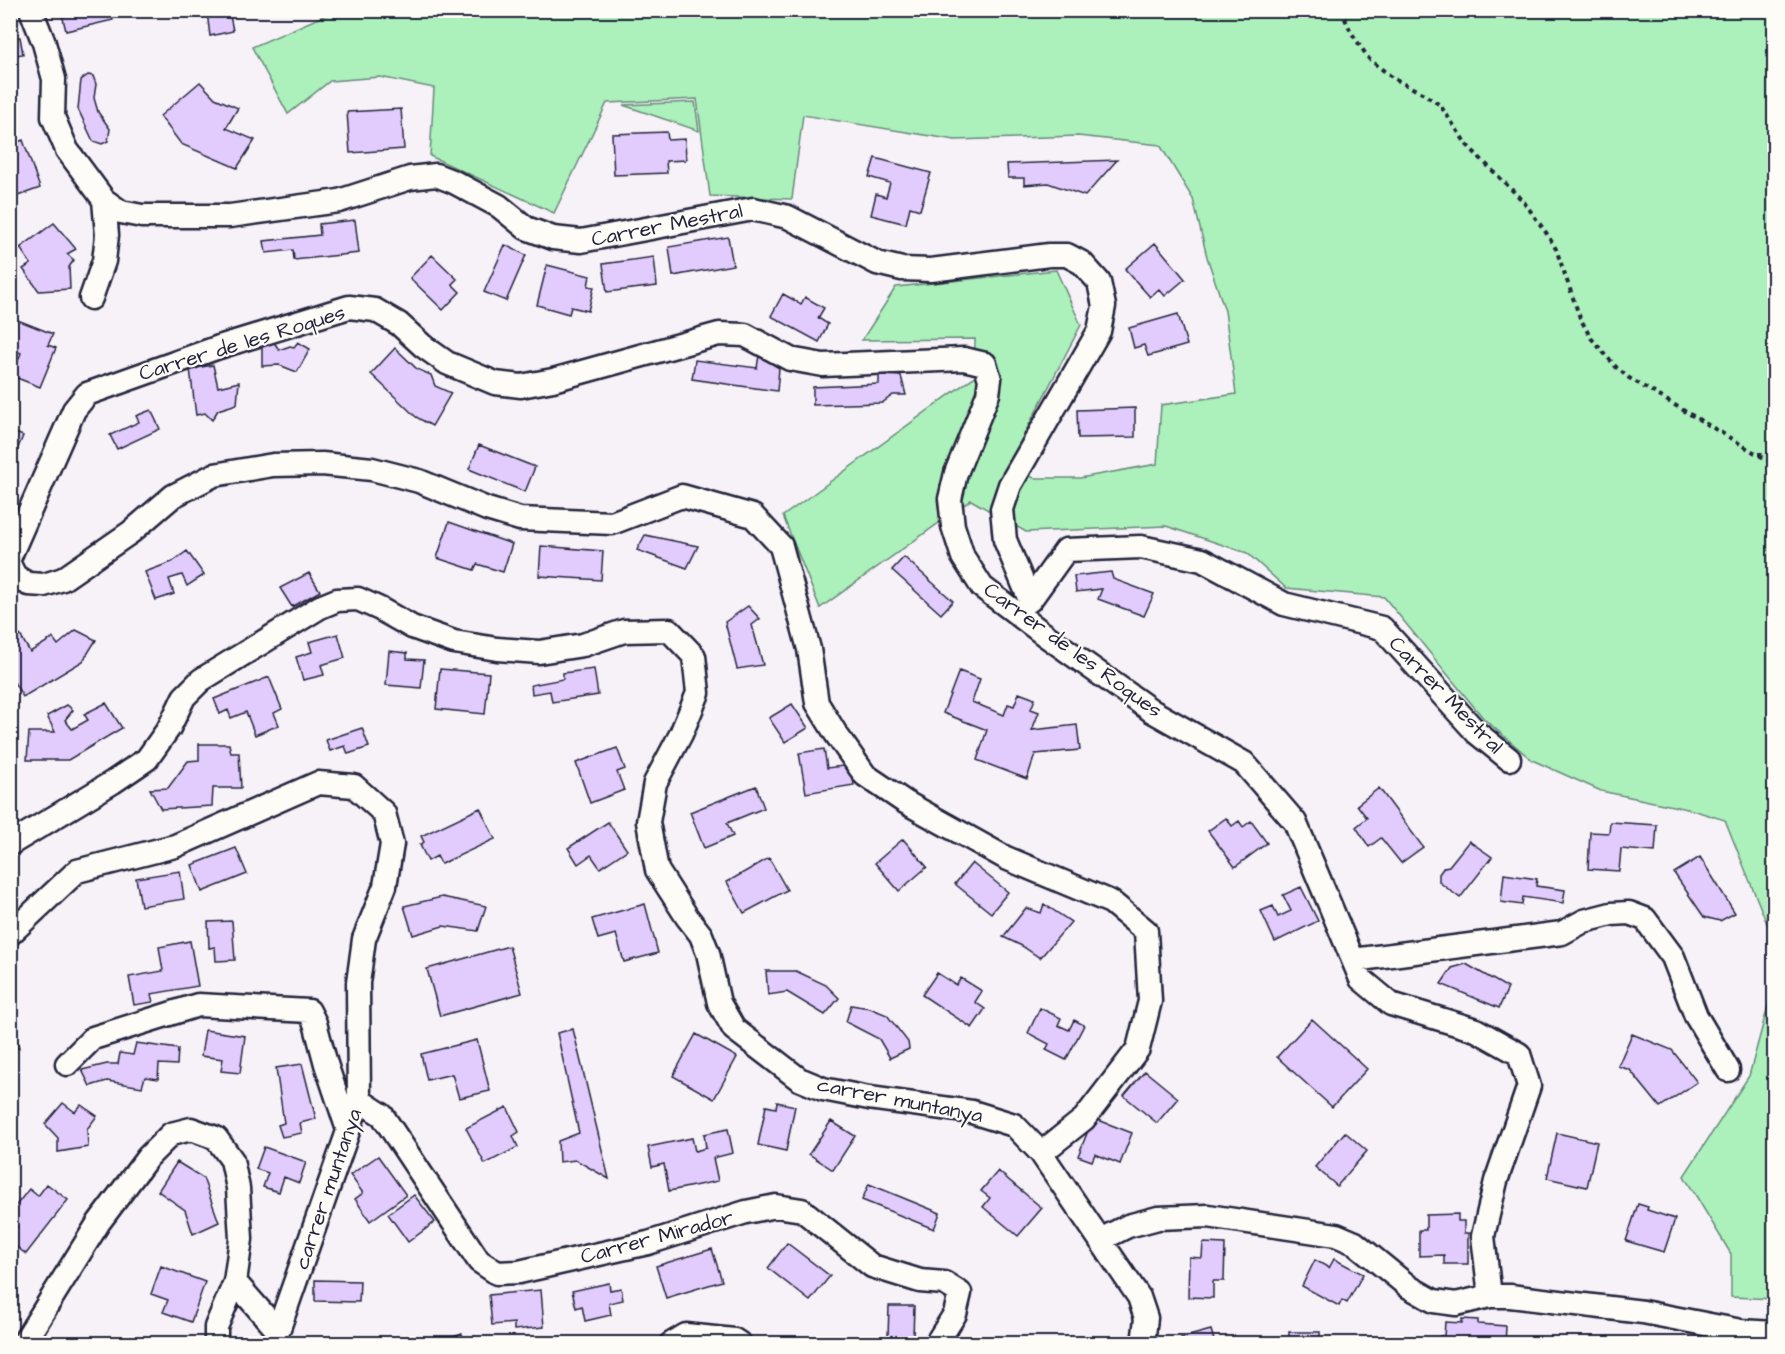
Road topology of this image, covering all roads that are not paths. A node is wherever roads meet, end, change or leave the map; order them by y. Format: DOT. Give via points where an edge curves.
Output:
graph roads {
  1 [pos="31,10"];
  2 [pos="104,200"];
  3 [pos="91,298"];
  4 [pos="11,554"];
  5 [pos="1030,600"];
  6 [pos="1045,635"];
  7 [pos="1509,759"];
  8 [pos="10,844"];
  9 [pos="10,934"];
  10 [pos="1353,960"];
  11 [pos="67,1064"];
  12 [pos="1728,1070"];
  13 [pos="359,1100"];
  14 [pos="348,1130"];
  15 [pos="1041,1153"];
  16 [pos="1100,1240"];
  17 [pos="235,1282"];
  18 [pos="1490,1296"];
  19 [pos="1774,1333"];
  20 [pos="280,1337"];
  21 [pos="23,1344"];
  22 [pos="216,1344"];
  23 [pos="671,1344"];
  24 [pos="740,1344"];
  25 [pos="936,1344"];
  26 [pos="1143,1344"];
  1 -- 2 [label="street" via="54,80 53,117 67,150"];
  2 -- 3 [label="street" via="104,261"];
  2 -- 5 [label="street, Carrer Mestral" via="121,212 142,216 230,216 339,201 410,178 436,175 499,206 526,228 554,238 606,238 753,209 788,217 877,263 903,269 932,270 1067,255 1083,263 1099,282 1104,306 1099,331 1010,485 1002,509 1005,540"];
  4 -- 6 [label="street, Carrer de les Roques" via="74,410 87,394 219,347 349,307 375,310 447,363 495,383 521,386 719,334 745,335 790,359 823,365 964,359 985,364 990,379 988,394 956,473 950,499 953,526 963,557 982,587"];
  4 -- 15 [label="street, Carrer de les Roques" via="15,576 28,584 44,585 63,579 131,532 172,496 214,475 273,465 372,469 418,481 520,519 612,523 682,496 753,516 781,546 808,649 817,703 865,776 1006,858 1111,902 1146,931 1150,1001 1138,1048 1084,1119"];
  5 -- 6 [label="street, Carrer Mestral"];
  5 -- 7 [label="street, Carrer Mestral" via="1066,550 1140,547 1202,560 1284,604 1382,628 1477,733"];
  6 -- 10 [label="street, Carrer de les Roques" via="1152,711 1244,763 1295,822"];
  8 -- 15 [label="street, carrer muntanya" via="147,759 170,728 184,697 201,680 337,600 358,599 422,631 453,642 497,649 539,652 583,645 624,631 669,630 694,656 698,693 655,783 648,822 657,870 701,935 719,1003 734,1029 799,1079 823,1089 972,1112 1014,1125"];
  9 -- 13 [label="street, carrer muntanya" via="77,871 175,846 318,783 354,786 384,813 392,844 385,886 364,939 358,982"];
  10 -- 12 [label="street" via="1562,933 1584,921 1629,913 1645,919 1673,957 1696,1016"];
  10 -- 18 [label="street, Carrer de les Roques" via="1361,979 1391,1004 1476,1030 1520,1054 1529,1086 1496,1181 1483,1236"];
  11 -- 14 [label="street" via="93,1038 198,1005 309,1011"];
  13 -- 14 [label="street, carrer muntanya"];
  13 -- 25 [label="street, Carrer Mirador" via="382,1114 479,1261 497,1273 519,1272 648,1243 746,1212 776,1206 802,1210 872,1266 920,1281 944,1283 960,1293 956,1314"];
  14 -- 20 [label="street, carrer muntanya"];
  15 -- 16 [label="street, carrer muntanya"];
  16 -- 18 [label="street" via="1128,1226 1158,1218 1208,1216 1336,1235 1355,1243 1434,1302 1456,1304"];
  16 -- 26 [label="street, carrer muntanya" via="1139,1297 1146,1318"];
  17 -- 20 [label="street, carrer muntanya"];
  17 -- 21 [label="street" via="241,1239 232,1160 216,1137 191,1129 171,1134 148,1157 99,1222"];
  17 -- 22 [label="street" via="216,1327"];
  18 -- 19 [label="street" via="1643,1312 1741,1331"];
  23 -- 24 [label="street" via="686,1335"];
}
